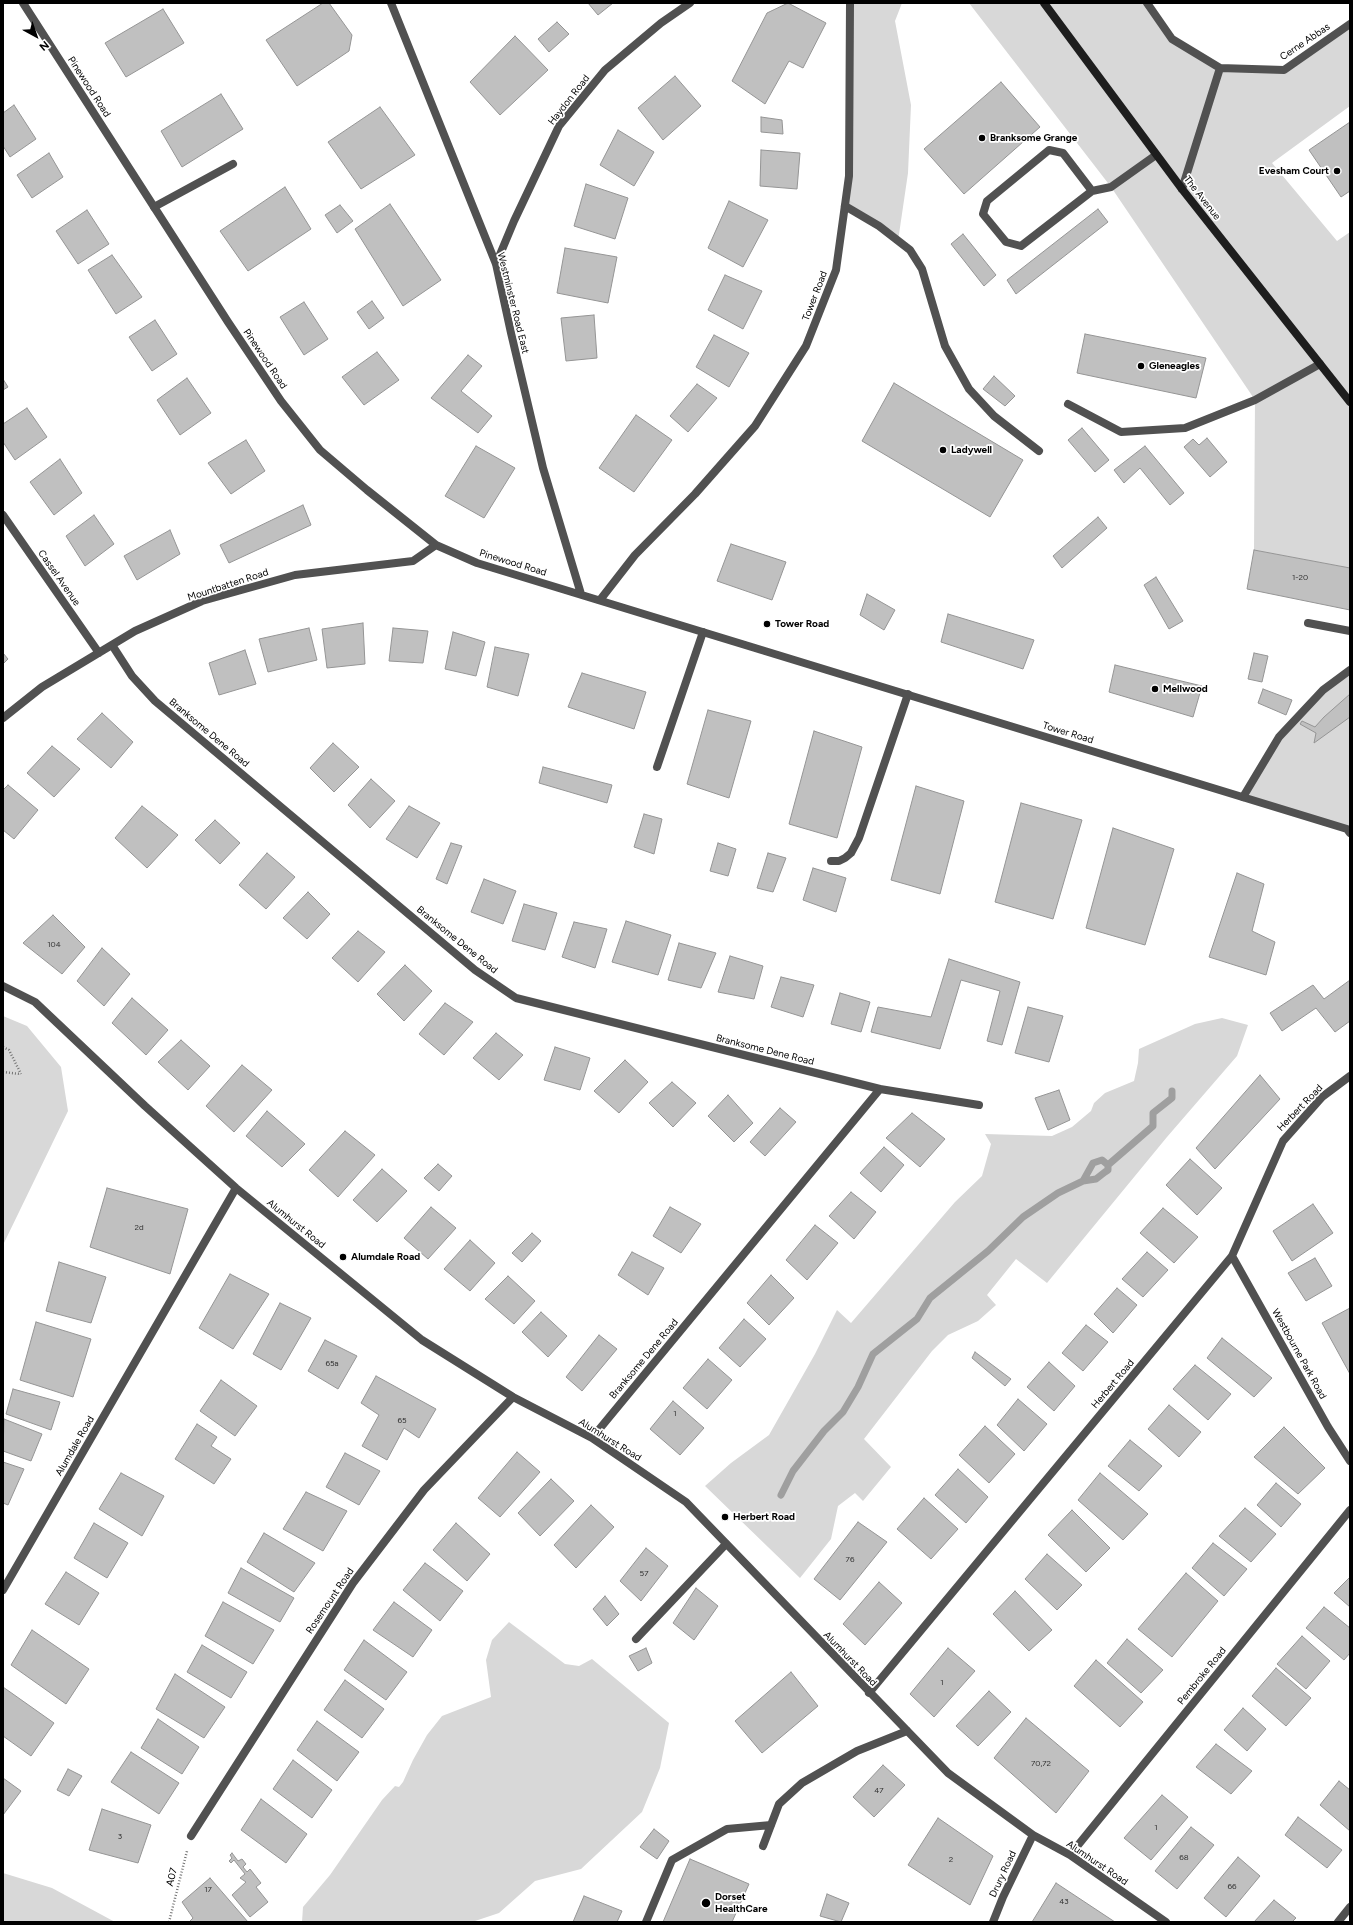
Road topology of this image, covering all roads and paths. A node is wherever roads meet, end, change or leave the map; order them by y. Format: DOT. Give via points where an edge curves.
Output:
graph roads {
  1 [pos="23,3"];
  2 [pos="391,3"];
  3 [pos="690,3"];
  4 [pos="850,3"];
  5 [pos="1044,3"];
  6 [pos="1147,3"];
  7 [pos="1350,24"];
  8 [pos="1220,68"];
  9 [pos="1156,155"];
  10 [pos="233,164"];
  11 [pos="1182,189"];
  12 [pos="1092,191"];
  13 [pos="845,206"];
  14 [pos="154,207"];
  15 [pos="496,264"];
  16 [pos="1320,364"];
  17 [pos="1350,402"];
  18 [pos="1068,404"];
  19 [pos="1039,451"];
  20 [pos="3,515"];
  21 [pos="436,545"];
  22 [pos="581,594"];
  23 [pos="600,600"];
  24 [pos="1308,623"];
  25 [pos="1350,631"];
  26 [pos="703,632"];
  27 [pos="112,645"];
  28 [pos="99,654"];
  29 [pos="1350,670"];
  30 [pos="908,694"];
  31 [pos="3,718"];
  32 [pos="657,767"];
  33 [pos="1243,797"];
  34 [pos="1350,833"];
  35 [pos="831,861"];
  36 [pos="3,986"];
  37 [pos="3,1048"];
  38 [pos="3,1072"];
  39 [pos="1350,1076"];
  40 [pos="880,1089"];
  41 [pos="980,1105"];
  42 [pos="236,1188"];
  43 [pos="1232,1256"];
  44 [pos="513,1397"];
  45 [pos="592,1438"];
  46 [pos="1350,1461"];
  47 [pos="1350,1510"];
  48 [pos="726,1544"];
  49 [pos="3,1590"];
  50 [pos="636,1639"];
  51 [pos="869,1693"];
  52 [pos="907,1731"];
  53 [pos="771,1825"];
  54 [pos="1033,1835"];
  55 [pos="190,1836"];
  56 [pos="763,1846"];
  57 [pos="1070,1855"];
  58 [pos="1350,1907"];
  59 [pos="169,1922"];
  60 [pos="646,1922"];
  61 [pos="993,1922"];
  62 [pos="1166,1922"];
  63 [pos="1338,1922"];
  1 -- 14 [label="street, Pinewood Road"];
  2 -- 15 [label="street, Westminster Road East"];
  3 -- 15 [label="street, Haydon Road" via="661,23 605,70 559,126"];
  4 -- 13 [label="street, Tower Road" via="849,176"];
  5 -- 9 [label="main road, The Avenue"];
  6 -- 8 [label="street, Cerne Abbas" via="1172,39"];
  7 -- 8 [label="street, Cerne Abbas" via="1284,70"];
  8 -- 11 [label="street"];
  9 -- 11 [label="main road, The Avenue"];
  9 -- 12 [label="street" via="1111,187"];
  10 -- 14 [label="street"];
  11 -- 16 [label="main road, The Avenue"];
  12 -- 12 [label="street" via="1021,246 1006,242 983,214 987,201 1049,150 1063,153"];
  13 -- 19 [label="street" via="879,226 910,250 922,269 945,346 969,389 994,416"];
  13 -- 23 [label="street, Tower Road" via="836,270 806,346 755,426 695,494 635,555"];
  14 -- 21 [label="street, Pinewood Road" via="281,401 320,450"];
  15 -- 22 [label="street, Westminster Road East" via="510,333 544,468"];
  16 -- 17 [label="main road, The Avenue"];
  16 -- 18 [label="street" via="1255,400 1185,428 1120,432"];
  20 -- 28 [label="street, Cassel Avenue"];
  21 -- 22 [label="street, Pinewood Road" via="477,563"];
  21 -- 27 [label="street, Mountbatten Road" via="413,561 294,575 202,602 135,631"];
  22 -- 23 [label="street, Pinewood Road"];
  23 -- 26 [label="street, Tower Road"];
  24 -- 25 [label="street"];
  26 -- 30 [label="street, Tower Road"];
  26 -- 32 [label="street"];
  27 -- 28 [label="street, Mountbatten Road"];
  27 -- 40 [label="street, Branksome Dene Road" via="132,676 155,700 475,970 516,998"];
  28 -- 31 [label="street, Mountbatten Road" via="42,687"];
  29 -- 33 [label="street" via="1323,690 1279,737"];
  30 -- 33 [label="street, Tower Road"];
  30 -- 35 [label="street" via="859,838 851,853 845,858"];
  33 -- 34 [label="street, Tower Road" via="1347,829"];
  36 -- 42 [label="street, Alumhurst Road" via="35,1002"];
  37 -- 38 [label="path" via="9,1050 21,1074"];
  39 -- 43 [label="street, Herbert Road" via="1322,1097 1283,1141"];
  40 -- 41 [label="street, Branksome Dene Road"];
  40 -- 45 [label="street, Branksome Dene Road"];
  42 -- 44 [label="street, Alumhurst Road" via="422,1340"];
  42 -- 49 [label="street, Alumdale Road"];
  43 -- 46 [label="street, Westbourne Park Road" via="1328,1427"];
  43 -- 51 [label="street, Herbert Road"];
  44 -- 45 [label="street, Alumhurst Road"];
  44 -- 55 [label="street, Rosemount Road" via="424,1490 353,1583"];
  45 -- 48 [label="street, Alumhurst Road" via="686,1502"];
  47 -- 57 [label="street, Pembroke Road"];
  48 -- 50 [label="street"];
  48 -- 51 [label="street, Alumhurst Road"];
  51 -- 52 [label="street, Alumhurst Road"];
  52 -- 53 [label="street" via="857,1751 802,1783 779,1804"];
  52 -- 54 [label="street, Alumhurst Road" via="948,1773"];
  53 -- 56 [label="street"];
  53 -- 60 [label="street" via="727,1829 672,1860"];
  54 -- 57 [label="street, Alumhurst Road"];
  54 -- 61 [label="street, Drury Road"];
  55 -- 59 [label="path, A07"];
  57 -- 62 [label="street, Alumhurst Road"];
  58 -- 63 [label="street"];
}
